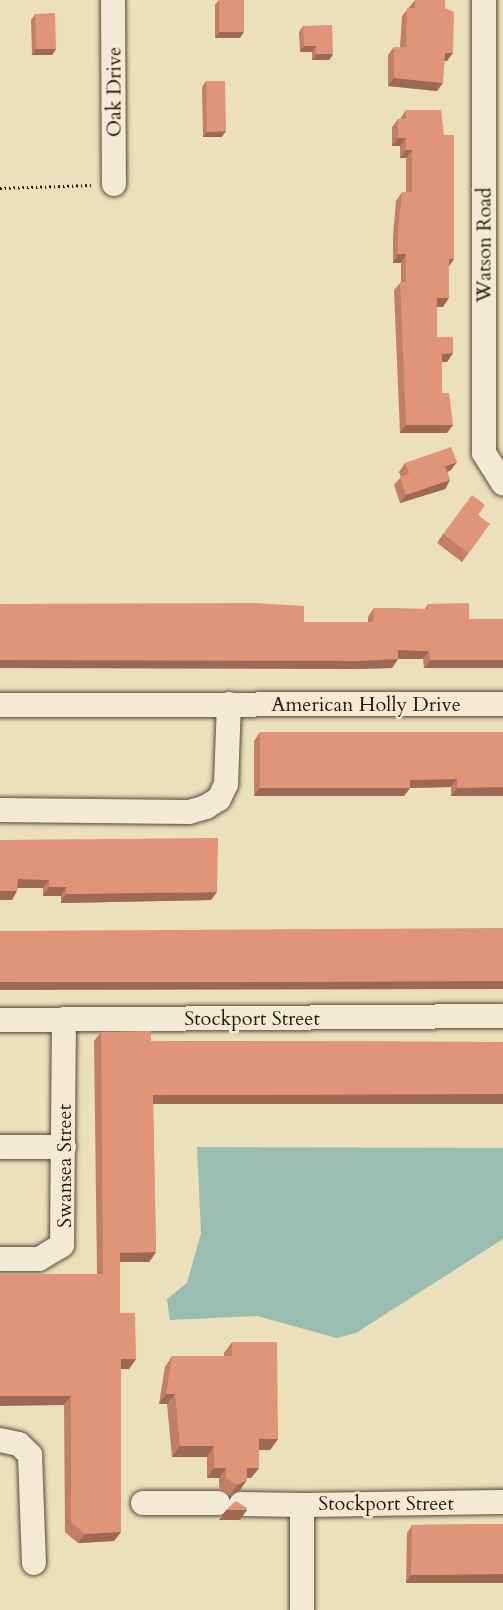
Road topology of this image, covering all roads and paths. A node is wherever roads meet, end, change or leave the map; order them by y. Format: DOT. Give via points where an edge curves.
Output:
graph roads {
  1 [pos="113,0"];
  2 [pos="484,0"];
  3 [pos="493,96"];
  4 [pos="114,184"];
  5 [pos="0,188"];
  6 [pos="494,293"];
  7 [pos="503,484"];
  8 [pos="228,704"];
  9 [pos="503,704"];
  10 [pos="0,705"];
  11 [pos="0,810"];
  12 [pos="503,1016"];
  13 [pos="64,1019"];
  14 [pos="0,1020"];
  15 [pos="0,1147"];
  16 [pos="64,1147"];
  17 [pos="0,1259"];
  18 [pos="0,1440"];
  19 [pos="503,1502"];
  20 [pos="143,1503"];
  21 [pos="302,1505"];
  22 [pos="34,1563"];
  23 [pos="302,1610"];
  1 -- 4 [label="street, Oak Drive"];
  2 -- 3 [label="street, Watson Road"];
  3 -- 6 [label="street, Watson Road"];
  4 -- 5 [label="path"];
  6 -- 7 [label="street, Watson Road" via="484,453"];
  8 -- 9 [label="street, American Holly Drive"];
  8 -- 10 [label="street, American Holly Drive"];
  8 -- 11 [label="street" via="226,784 219,799 206,807 189,812"];
  12 -- 13 [label="street, Stockport Street"];
  13 -- 14 [label="street, Stockport Street"];
  13 -- 16 [label="street, Swansea Street"];
  15 -- 16 [label="street"];
  16 -- 17 [label="street, Swansea Street" via="62,1245 39,1259"];
  18 -- 22 [label="street" via="18,1444 30,1455"];
  19 -- 21 [label="street, Stockport Street"];
  20 -- 21 [label="street"];
  21 -- 23 [label="street, Stockport Street"];
}
